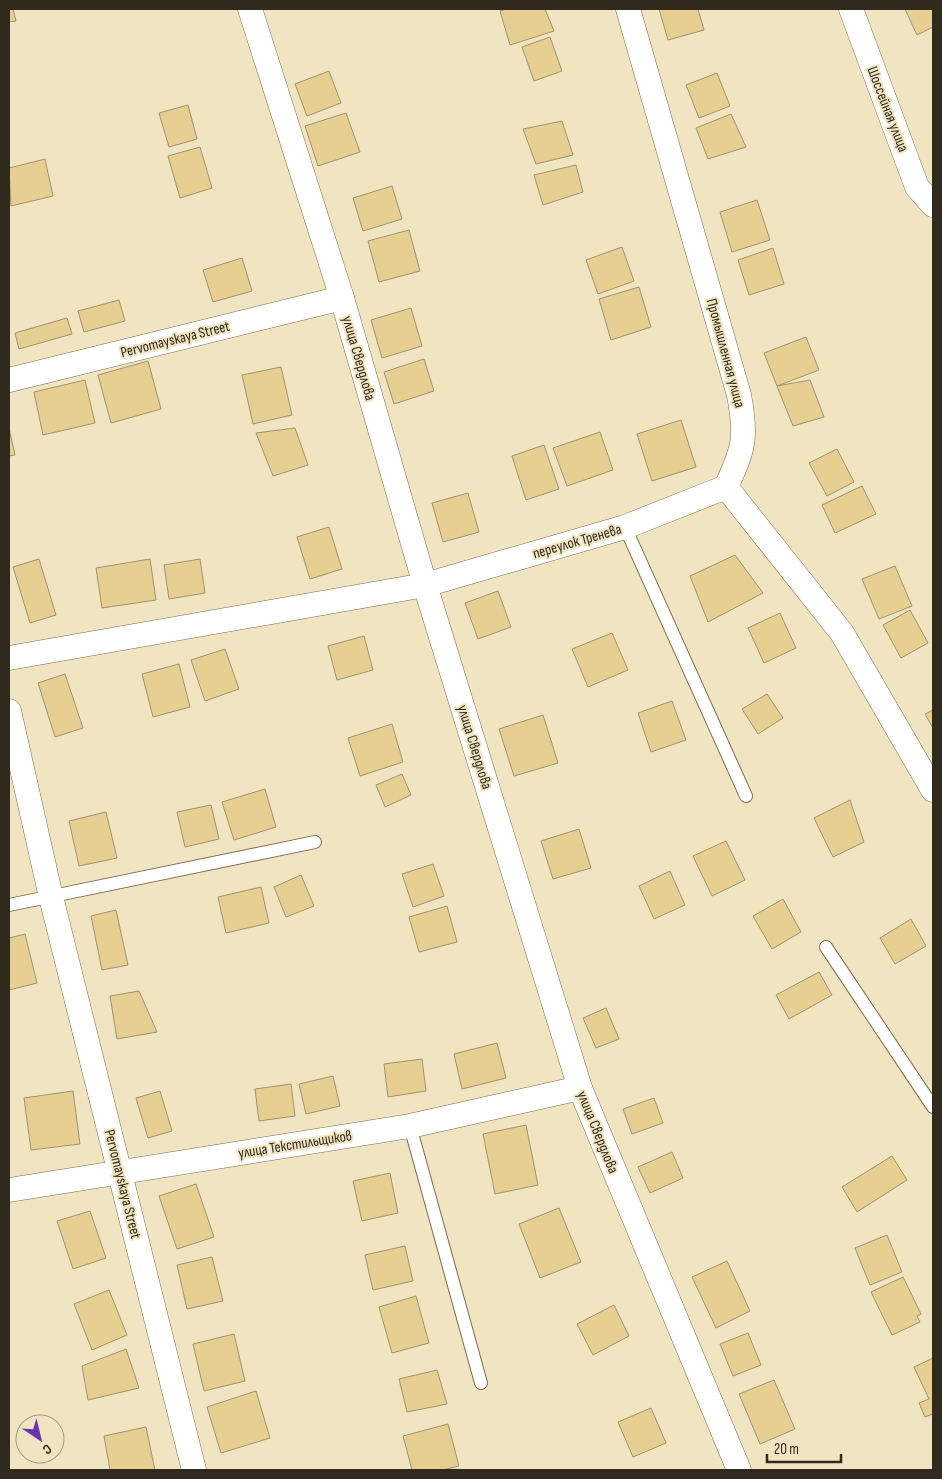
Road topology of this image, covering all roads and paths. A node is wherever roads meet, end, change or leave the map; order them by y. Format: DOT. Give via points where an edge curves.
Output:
graph roads {
  1 [pos="250,9"];
  2 [pos="628,9"];
  3 [pos="850,9"];
  4 [pos="933,206"];
  5 [pos="342,298"];
  6 [pos="9,380"];
  7 [pos="726,487"];
  8 [pos="625,527"];
  9 [pos="425,585"];
  10 [pos="9,658"];
  11 [pos="9,711"];
  12 [pos="933,790"];
  13 [pos="746,796"];
  14 [pos="315,842"];
  15 [pos="51,897"];
  16 [pos="9,904"];
  17 [pos="826,947"];
  18 [pos="580,1088"];
  19 [pos="933,1107"];
  20 [pos="410,1126"];
  21 [pos="120,1172"];
  22 [pos="9,1190"];
  23 [pos="480,1383"];
  24 [pos="194,1470"];
  25 [pos="739,1470"];
  1 -- 5 [label="street, улица Свердлова"];
  2 -- 7 [label="street, Промышленная улица" via="739,395 744,426 741,454"];
  3 -- 4 [label="street, Шоссейная улица" via="917,187"];
  5 -- 6 [label="street, Pervomayskaya Street"];
  5 -- 9 [label="street, улица Свердлова"];
  7 -- 8 [label="street, переулок Тренева"];
  7 -- 12 [label="street" via="842,633"];
  8 -- 9 [label="street, переулок Тренева"];
  8 -- 13 [label="lane"];
  9 -- 10 [label="street, переулок Тренева"];
  9 -- 18 [label="street, улица Свердлова"];
  11 -- 15 [label="street, Pervomayskaya Street"];
  14 -- 15 [label="lane"];
  15 -- 16 [label="lane"];
  15 -- 21 [label="street, Pervomayskaya Street"];
  17 -- 19 [label="lane"];
  18 -- 20 [label="street, улица Текстильщиков"];
  18 -- 25 [label="street, улица Свердлова"];
  20 -- 21 [label="street, улица Текстильщиков"];
  20 -- 23 [label="lane"];
  21 -- 22 [label="street, улица Текстильщиков"];
  21 -- 24 [label="street, Pervomayskaya Street"];
}
